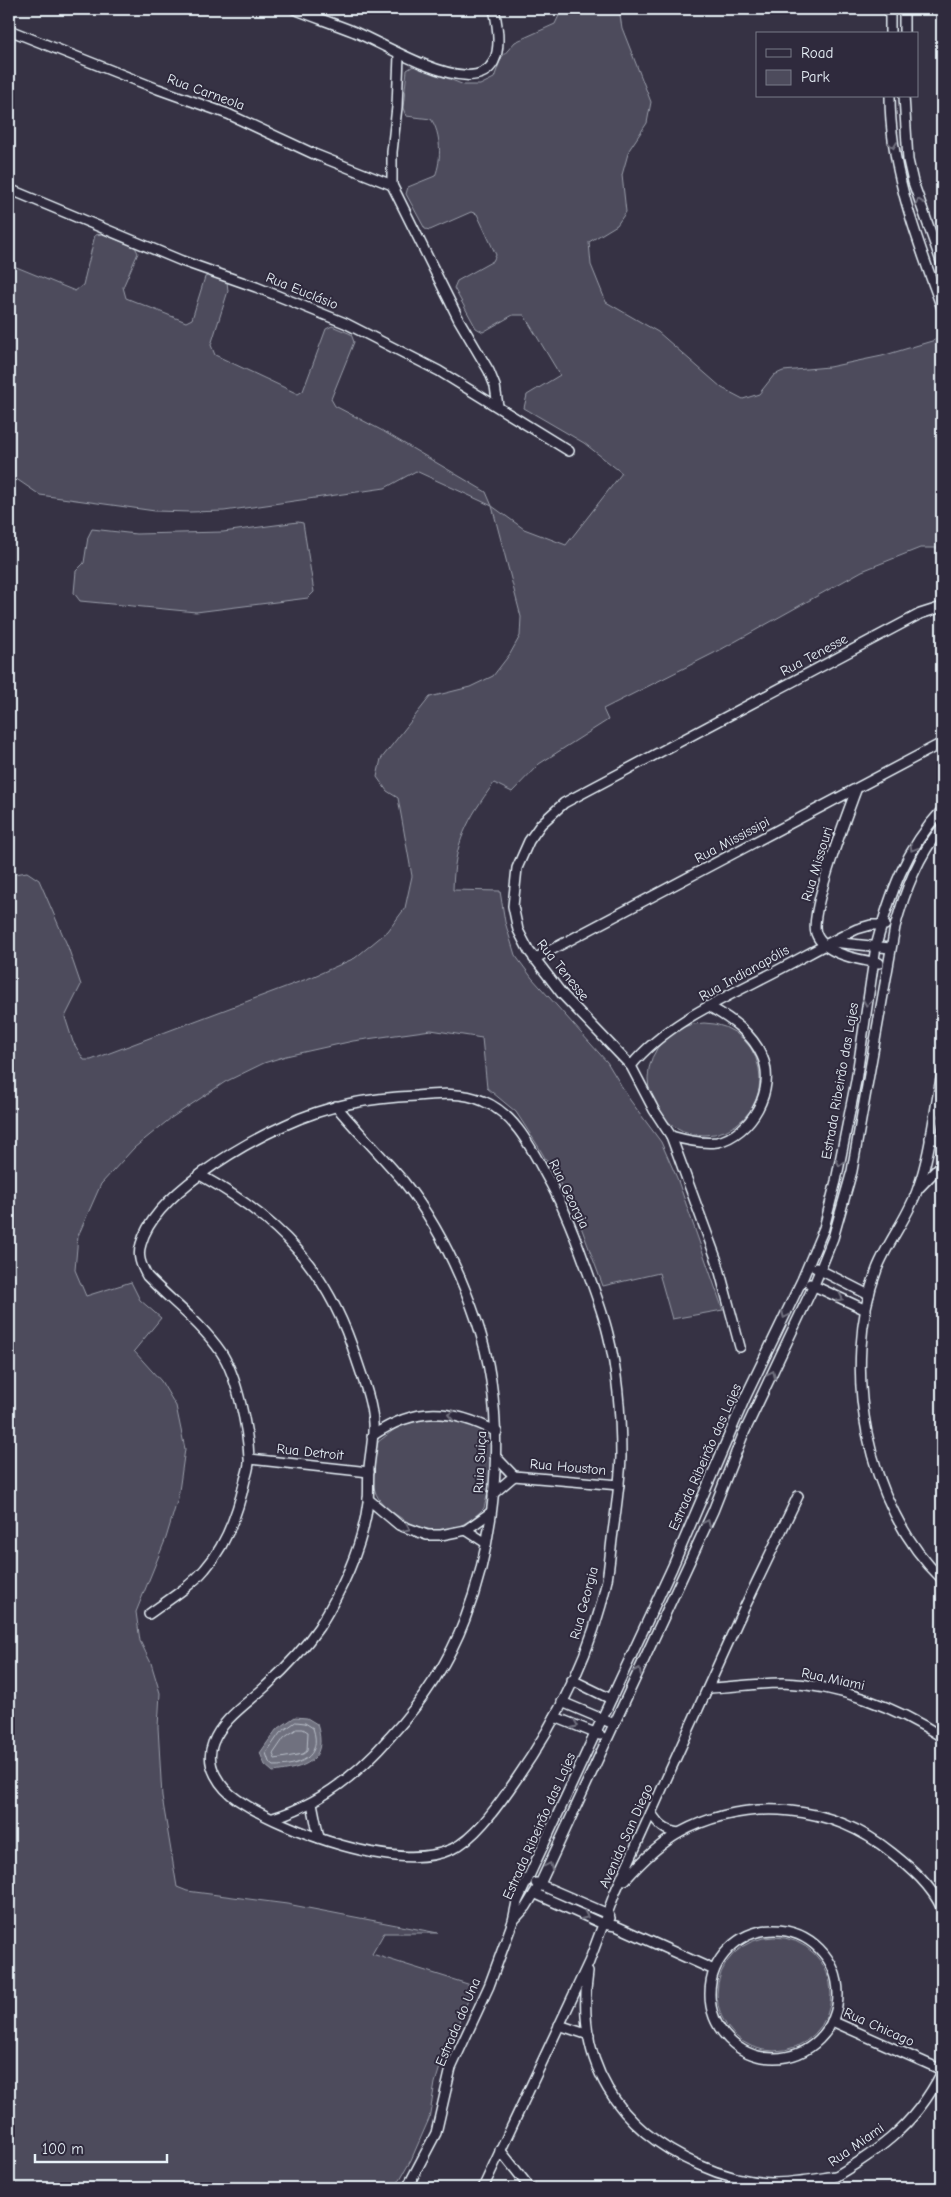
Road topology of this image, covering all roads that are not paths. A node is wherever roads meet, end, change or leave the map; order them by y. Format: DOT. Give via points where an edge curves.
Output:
graph roads {
  1 [pos="294,9"];
  2 [pos="494,9"];
  3 [pos="890,9"];
  4 [pos="904,9"];
  5 [pos="9,30"];
  6 [pos="890,32"];
  7 [pos="904,32"];
  8 [pos="399,55"];
  9 [pos="890,98"];
  10 [pos="904,98"];
  11 [pos="392,185"];
  12 [pos="9,188"];
  13 [pos="942,264"];
  14 [pos="942,308"];
  15 [pos="498,406"];
  16 [pos="569,451"];
  17 [pos="942,607"];
  18 [pos="942,743"];
  19 [pos="856,790"];
  20 [pos="942,810"];
  21 [pos="942,827"];
  22 [pos="882,924"];
  23 [pos="895,927"];
  24 [pos="828,943"];
  25 [pos="876,946"];
  26 [pos="890,948"];
  27 [pos="534,959"];
  28 [pos="874,963"];
  29 [pos="887,965"];
  30 [pos="710,1007"];
  31 [pos="631,1066"];
  32 [pos="942,1074"];
  33 [pos="336,1106"];
  34 [pos="671,1136"];
  35 [pos="930,1138"];
  36 [pos="942,1140"];
  37 [pos="942,1164"];
  38 [pos="200,1175"];
  39 [pos="918,1189"];
  40 [pos="808,1265"];
  41 [pos="820,1270"];
  42 [pos="802,1280"];
  43 [pos="814,1285"];
  44 [pos="869,1295"];
  45 [pos="866,1310"];
  46 [pos="740,1347"];
  47 [pos="497,1432"];
  48 [pos="372,1436"];
  49 [pos="495,1456"];
  50 [pos="250,1459"];
  51 [pos="368,1472"];
  52 [pos="514,1476"];
  53 [pos="619,1486"];
  54 [pos="493,1494"];
  55 [pos="798,1496"];
  56 [pos="368,1499"];
  57 [pos="490,1513"];
  58 [pos="466,1530"];
  59 [pos="486,1543"];
  60 [pos="942,1579"];
  61 [pos="149,1614"];
  62 [pos="572,1680"];
  63 [pos="710,1688"];
  64 [pos="616,1689"];
  65 [pos="627,1694"];
  66 [pos="611,1699"];
  67 [pos="562,1702"];
  68 [pos="555,1716"];
  69 [pos="602,1718"];
  70 [pos="614,1724"];
  71 [pos="595,1733"];
  72 [pos="942,1737"];
  73 [pos="607,1738"];
  74 [pos="312,1803"];
  75 [pos="651,1813"];
  76 [pos="273,1818"];
  77 [pos="679,1833"];
  78 [pos="319,1838"];
  79 [pos="528,1880"];
  80 [pos="540,1884"];
  81 [pos="616,1890"];
  82 [pos="536,1894"];
  83 [pos="942,1909"];
  84 [pos="608,1914"];
  85 [pos="513,1921"];
  86 [pos="603,1924"];
  87 [pos="616,1926"];
  88 [pos="589,1962"];
  89 [pos="714,1970"];
  90 [pos="832,2021"];
  91 [pos="559,2025"];
  92 [pos="588,2036"];
  93 [pos="942,2071"];
  94 [pos="500,2150"];
  95 [pos="836,2176"];
  96 [pos="772,2186"];
  97 [pos="407,2188"];
  98 [pos="483,2188"];
  99 [pos="530,2188"];
  100 [pos="816,2188"];
  1 -- 8 [label="street" via="356,33"];
  2 -- 8 [label="street" via="499,39 496,54 492,64 479,75 464,77 447,73"];
  3 -- 6 [label="street"];
  4 -- 7 [label="street"];
  5 -- 11 [label="street, Rua Carneola" via="228,114 314,154"];
  8 -- 11 [label="street"];
  9 -- 14 [label="street, one-way" via="893,151 900,181"];
  13 -- 10 [label="street, one-way" via="913,182 907,151"];
  11 -- 15 [label="street" via="459,320 489,371"];
  12 -- 15 [label="street, Rua Euclásio" via="345,323 439,371"];
  15 -- 16 [label="street, Rua Euclásio"];
  17 -- 27 [label="street, Rua Tenesse" via="920,614 564,803 541,824 517,868 513,897 515,918"];
  18 -- 19 [label="street, Rua Mississipi"];
  19 -- 24 [label="street, Rua Missouri" via="829,865 816,916 815,931"];
  19 -- 27 [label="street, Rua Mississipi"];
  20 -- 22 [label="street, Estrada Ribeirão das Lajes, one-way" via="922,833 904,864"];
  21 -- 23 [label="street, Estrada Ribeirão das Lajes" via="914,871"];
  22 -- 23 [label="street"];
  22 -- 24 [label="street, Rua Indianapólis" via="857,929"];
  22 -- 25 [label="street, Estrada Ribeirão das Lajes"];
  23 -- 26 [label="street, Estrada Ribeirão das Lajes"];
  24 -- 25 [label="street"];
  24 -- 28 [label="street" via="838,953"];
  24 -- 30 [label="street, Rua Indianapólis"];
  25 -- 26 [label="street"];
  25 -- 28 [label="street, Estrada Ribeirão das Lajes"];
  26 -- 29 [label="street, Estrada Ribeirão das Lajes"];
  27 -- 31 [label="street, Rua Tenesse" via="562,994"];
  28 -- 29 [label="street"];
  28 -- 40 [label="street, Estrada Ribeirão das Lajes, one-way" via="856,1081 836,1181 826,1220"];
  29 -- 41 [label="street, Estrada Ribeirão das Lajes" via="852,1171 833,1238"];
  30 -- 31 [label="street, Rua Indianapólis" via="655,1041"];
  30 -- 34 [label="street" via="738,1025 764,1058 764,1094 757,1111 745,1126 729,1137 708,1142"];
  31 -- 34 [label="street, Rua Tenesse"];
  32 -- 35 [label="street"];
  33 -- 38 [label="street, Rua Georgia" via="305,1115 272,1131"];
  33 -- 47 [label="street, Ruia Suiça" via="405,1184 448,1249 485,1350 494,1394"];
  33 -- 53 [label="street, Rua Georgia" via="389,1097 461,1095 482,1100 512,1121 532,1149 567,1214 608,1331 618,1403"];
  34 -- 46 [label="street, Rua Tenesse" via="717,1261"];
  35 -- 36 [label="street"];
  35 -- 39 [label="street"];
  37 -- 39 [label="street"];
  38 -- 48 [label="street" via="259,1212 281,1232 325,1285 357,1361 373,1421"];
  38 -- 50 [label="street, Rua Georgia" via="150,1224 139,1252 141,1265 147,1276 221,1352 238,1393"];
  39 -- 44 [label="street" via="889,1242"];
  40 -- 41 [label="street"];
  40 -- 42 [label="street, Estrada Ribeirão das Lajes"];
  41 -- 43 [label="street, Estrada Ribeirão das Lajes"];
  41 -- 44 [label="street"];
  42 -- 43 [label="street"];
  42 -- 64 [label="street, Estrada Ribeirão das Lajes, one-way" via="745,1398"];
  43 -- 45 [label="street, one-way"];
  65 -- 43 [label="street, Estrada Ribeirão das Lajes, one-way" via="713,1512 743,1435"];
  44 -- 45 [label="street"];
  45 -- 60 [label="street" via="861,1351 862,1393 871,1454 900,1522"];
  47 -- 48 [label="street, one-way" via="465,1418 430,1413 397,1421"];
  47 -- 49 [label="street, Ruia Suiça"];
  48 -- 51 [label="street"];
  49 -- 52 [label="street"];
  49 -- 54 [label="street, Ruia Suiça"];
  50 -- 51 [label="street, Rua Detroit"];
  50 -- 61 [label="street, Rua Georgia" via="241,1497 223,1544 199,1576"];
  51 -- 56 [label="street"];
  52 -- 53 [label="street, Rua Houston"];
  52 -- 54 [label="street"];
  53 -- 62 [label="street, Rua Georgia" via="607,1580 595,1624"];
  54 -- 57 [label="street, Ruia Suiça"];
  55 -- 63 [label="street, Avenida San Diego"];
  56 -- 58 [label="street, one-way" via="399,1525 420,1533 442,1535"];
  56 -- 76 [label="street, Rua Georgia" via="365,1522 352,1562 315,1633 294,1659 232,1716 215,1738 210,1759 216,1777 238,1800"];
  57 -- 58 [label="street"];
  57 -- 59 [label="street, Ruia Suiça"];
  58 -- 59 [label="street"];
  59 -- 74 [label="street, Ruia Suiça" via="466,1618 452,1650 425,1692 378,1751"];
  62 -- 66 [label="street"];
  62 -- 67 [label="street, Rua Georgia"];
  63 -- 72 [label="street, Rua Miami" via="783,1684 814,1686 889,1708"];
  63 -- 75 [label="street, Avenida San Diego"];
  64 -- 65 [label="street"];
  64 -- 66 [label="street, Estrada Ribeirão das Lajes"];
  65 -- 70 [label="street, Estrada Ribeirão das Lajes"];
  66 -- 69 [label="street, Estrada Ribeirão das Lajes"];
  67 -- 68 [label="street, Rua Georgia"];
  67 -- 69 [label="street"];
  68 -- 71 [label="street, one-way"];
  68 -- 78 [label="street, Rua Georgia" via="493,1812 460,1845 436,1855 397,1855 361,1850"];
  69 -- 70 [label="street"];
  69 -- 71 [label="street, Estrada Ribeirão das Lajes"];
  70 -- 73 [label="street, Estrada Ribeirão das Lajes"];
  71 -- 73 [label="street"];
  71 -- 79 [label="street, Estrada Ribeirão das Lajes"];
  80 -- 73 [label="street, Estrada Ribeirão das Lajes, one-way"];
  74 -- 76 [label="street, Ruia Suiça"];
  74 -- 78 [label="street"];
  75 -- 77 [label="street" via="667,1831"];
  75 -- 81 [label="street, Avenida San Diego"];
  76 -- 78 [label="street, Rua Georgia" via="298,1832"];
  77 -- 81 [label="street" via="641,1862"];
  77 -- 83 [label="street" via="730,1813 767,1809 808,1813 845,1824 877,1841 922,1880"];
  79 -- 80 [label="street"];
  79 -- 85 [label="street, Estrada Ribeirão das Lajes"];
  80 -- 82 [label="street, Estrada Ribeirão das Lajes"];
  80 -- 84 [label="street"];
  81 -- 84 [label="street, Avenida San Diego"];
  82 -- 85 [label="street, Estrada Ribeirão das Lajes"];
  82 -- 86 [label="street, one-way"];
  84 -- 86 [label="street, Avenida San Diego"];
  84 -- 87 [label="street"];
  85 -- 97 [label="street, Estrada do Una" via="489,1986 451,2068 436,2133"];
  86 -- 87 [label="street"];
  86 -- 88 [label="street, Avenida San Diego"];
  87 -- 89 [label="street"];
  88 -- 91 [label="street, Avenida San Diego"];
  88 -- 92 [label="street" via="584,1998"];
  89 -- 90 [label="street" via="709,1990 711,2010 719,2029 733,2044 751,2055 771,2059 792,2056 810,2047"];
  89 -- 90 [label="street" via="723,1954 752,1934 788,1931 805,1938 819,1948 836,1979 838,1997"];
  90 -- 93 [label="street, Rua Chicago"];
  91 -- 92 [label="street"];
  91 -- 94 [label="street, Avenida San Diego"];
  92 -- 96 [label="street" via="600,2076 629,2120 679,2156 720,2174"];
  93 -- 95 [label="street, Rua Miami" via="923,2105 897,2134"];
  94 -- 98 [label="street, Avenida San Diego"];
  94 -- 99 [label="street"];
  95 -- 96 [label="street"];
  95 -- 100 [label="street, Rua Miami"];
}
